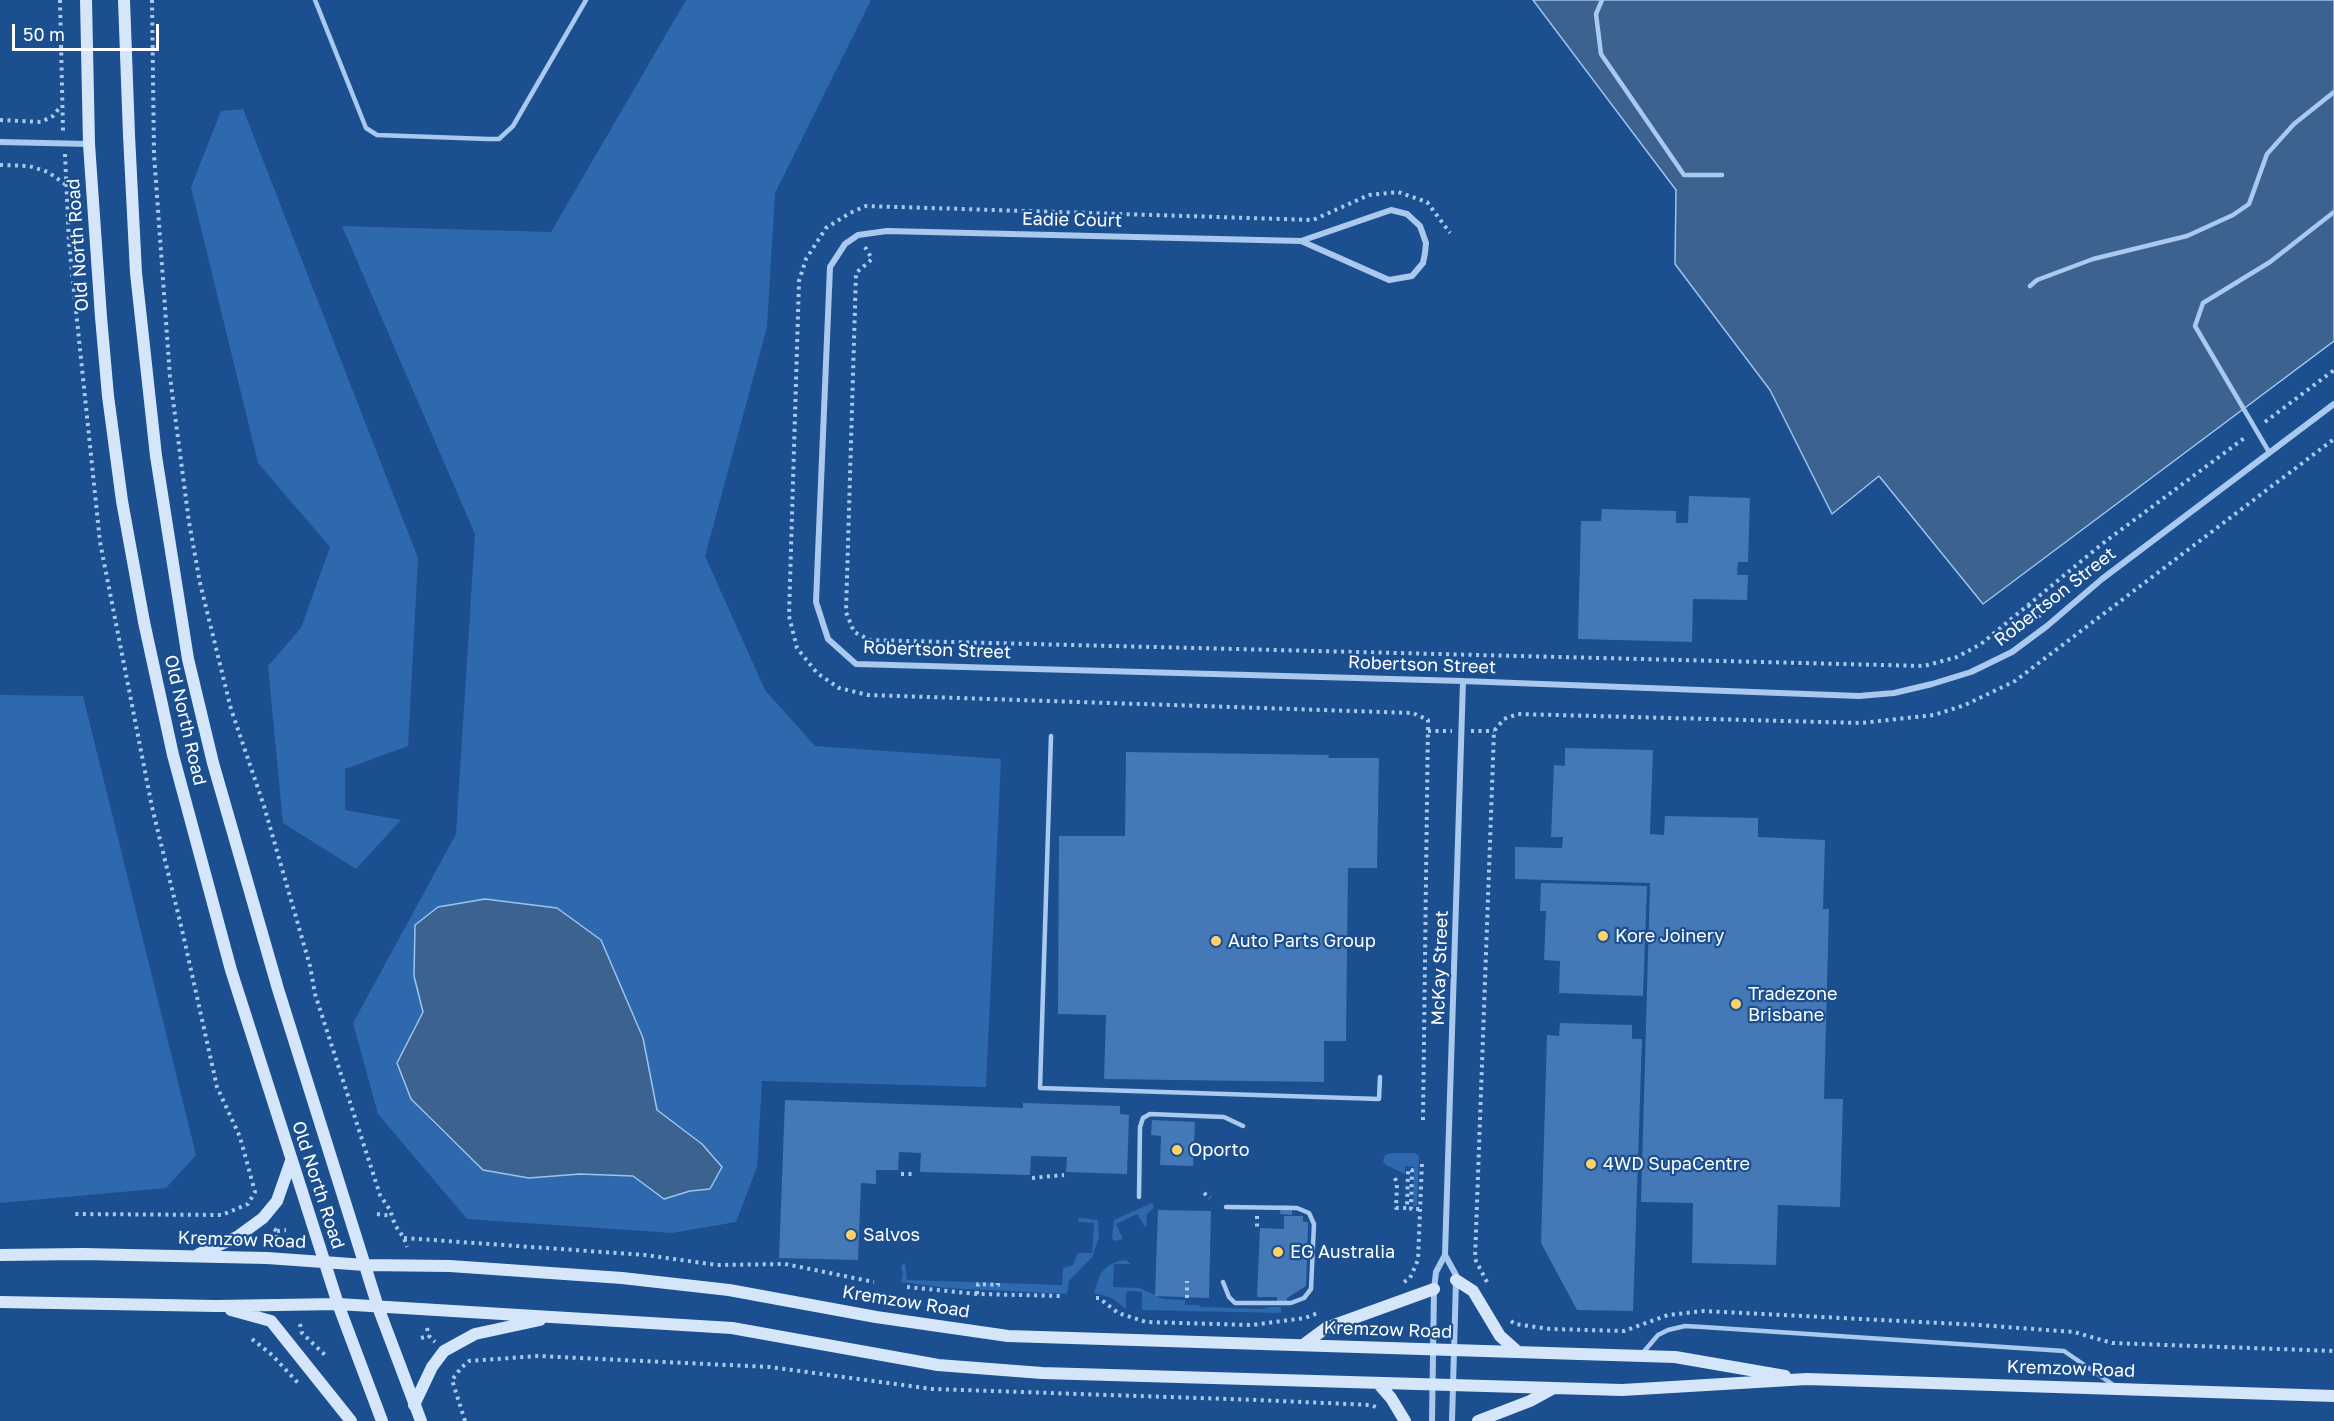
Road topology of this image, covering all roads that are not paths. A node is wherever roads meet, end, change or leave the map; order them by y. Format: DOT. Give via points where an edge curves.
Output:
graph roads {
  1 [pos="86,0"];
  2 [pos="124,0"];
  3 [pos="315,0"];
  4 [pos="586,0"];
  5 [pos="1602,0"];
  6 [pos="2334,92"];
  7 [pos="0,142"];
  8 [pos="89,144"];
  9 [pos="1722,175"];
  10 [pos="2334,212"];
  11 [pos="1301,241"];
  12 [pos="845,244"];
  13 [pos="2030,286"];
  14 [pos="2334,404"];
  15 [pos="2269,452"];
  16 [pos="1463,681"];
  17 [pos="1051,736"];
  18 [pos="1380,1077"];
  19 [pos="1243,1126"];
  20 [pos="291,1161"];
  21 [pos="1139,1197"];
  22 [pos="1226,1207"];
  23 [pos="0,1255"];
  24 [pos="1445,1255"];
  25 [pos="195,1256"];
  26 [pos="324,1262"];
  27 [pos="365,1265"];
  28 [pos="1456,1280"];
  29 [pos="1223,1282"];
  30 [pos="1434,1288"];
  31 [pos="0,1302"];
  32 [pos="338,1304"];
  33 [pos="216,1306"];
  34 [pos="378,1307"];
  35 [pos="555,1317"];
  36 [pos="1303,1345"];
  37 [pos="1432,1348"];
  38 [pos="1454,1349"];
  39 [pos="1518,1352"];
  40 [pos="1639,1357"];
  41 [pos="1807,1379"];
  42 [pos="1378,1383"];
  43 [pos="1432,1385"];
  44 [pos="1455,1385"];
  45 [pos="1553,1388"];
  46 [pos="2119,1389"];
  47 [pos="2334,1396"];
  48 [pos="414,1405"];
  49 [pos="351,1421"];
  50 [pos="382,1421"];
  51 [pos="421,1421"];
  52 [pos="1405,1421"];
  53 [pos="1431,1421"];
  54 [pos="1452,1421"];
  55 [pos="1478,1421"];
  1 -- 8 [label="street, Old North Road"];
  2 -- 27 [label="street, Old North Road" via="136,273 156,456 188,659 240,863"];
  3 -- 4 [label="lane" via="366,128 377,135 488,140 499,139 513,126"];
  5 -- 9 [label="lane" via="1596,14 1601,54 1684,175"];
  6 -- 13 [label="lane" via="2294,124 2267,154 2249,204 2234,215 2187,236 2093,259"];
  7 -- 8 [label="street"];
  8 -- 20 [label="street, Old North Road" via="108,396 144,622 172,755 228,959"];
  10 -- 15 [label="lane" via="2270,262 2203,303 2195,326"];
  11 -- 11 [label="street, Eadie Court" via="1391,210 1413,219 1426,243 1419,270 1412,276 1389,280"];
  11 -- 12 [label="street, Eadie Court" via="887,231 858,235"];
  12 -- 16 [label="street, Robertson Street" via="830,267 816,602 828,639 856,664"];
  14 -- 15 [label="street, Robertson Street"];
  15 -- 16 [label="street, Robertson Street" via="2012,652 1971,672 1932,684 1859,696"];
  16 -- 24 [label="street, McKay Street"];
  17 -- 18 [label="lane" via="1040,1088 1379,1099"];
  19 -- 21 [label="lane" via="1224,1117 1150,1114 1143,1118"];
  20 -- 25 [label="street" via="277,1201 263,1218 237,1237"];
  20 -- 26 [label="street, Old North Road"];
  22 -- 29 [label="lane" via="1297,1208 1309,1213 1314,1224 1312,1284 1307,1297 1291,1303 1235,1303 1228,1297"];
  23 -- 25 [label="street, Kremzow Road"];
  24 -- 28 [label="street, McKay Street"];
  24 -- 30 [label="street, McKay Street" via="1436,1272"];
  25 -- 26 [label="street, Kremzow Road"];
  26 -- 27 [label="street, Kremzow Road"];
  26 -- 32 [label="street, Old North Road"];
  27 -- 34 [label="street, Old North Road"];
  27 -- 36 [label="street, Kremzow Road" via="450,1266 622,1278 729,1290 1008,1336"];
  28 -- 38 [label="street, McKay Street"];
  28 -- 39 [label="street" via="1473,1291 1500,1336"];
  30 -- 36 [label="street" via="1326,1328"];
  30 -- 37 [label="street, McKay Street"];
  31 -- 33 [label="street, Kremzow Road"];
  32 -- 33 [label="street, Kremzow Road"];
  32 -- 34 [label="street, Kremzow Road"];
  32 -- 50 [label="street, Old North Road"];
  33 -- 49 [label="street" via="271,1321"];
  34 -- 35 [label="street, Kremzow Road"];
  34 -- 48 [label="street, Old North Road"];
  35 -- 42 [label="street, Kremzow Road" via="732,1328 938,1365 1042,1373"];
  35 -- 48 [label="street" via="475,1334 444,1351"];
  36 -- 37 [label="street, Kremzow Road"];
  37 -- 38 [label="street, Kremzow Road"];
  37 -- 43 [label="street, McKay Street"];
  38 -- 39 [label="street, Kremzow Road"];
  38 -- 44 [label="street, McKay Street"];
  39 -- 40 [label="street, Kremzow Road"];
  40 -- 41 [label="street, Kremzow Road" via="1675,1358"];
  40 -- 46 [label="lane" via="1658,1335 1685,1326 2064,1351"];
  41 -- 45 [label="street, Kremzow Road" via="1622,1390"];
  41 -- 46 [label="street, Kremzow Road"];
  42 -- 43 [label="street, Kremzow Road"];
  42 -- 52 [label="street"];
  43 -- 44 [label="street, Kremzow Road"];
  43 -- 53 [label="street, McKay Street"];
  44 -- 45 [label="street, Kremzow Road"];
  44 -- 54 [label="street, McKay Street"];
  45 -- 55 [label="street"];
  46 -- 47 [label="street, Kremzow Road"];
  48 -- 51 [label="street, Old North Road"];
}
